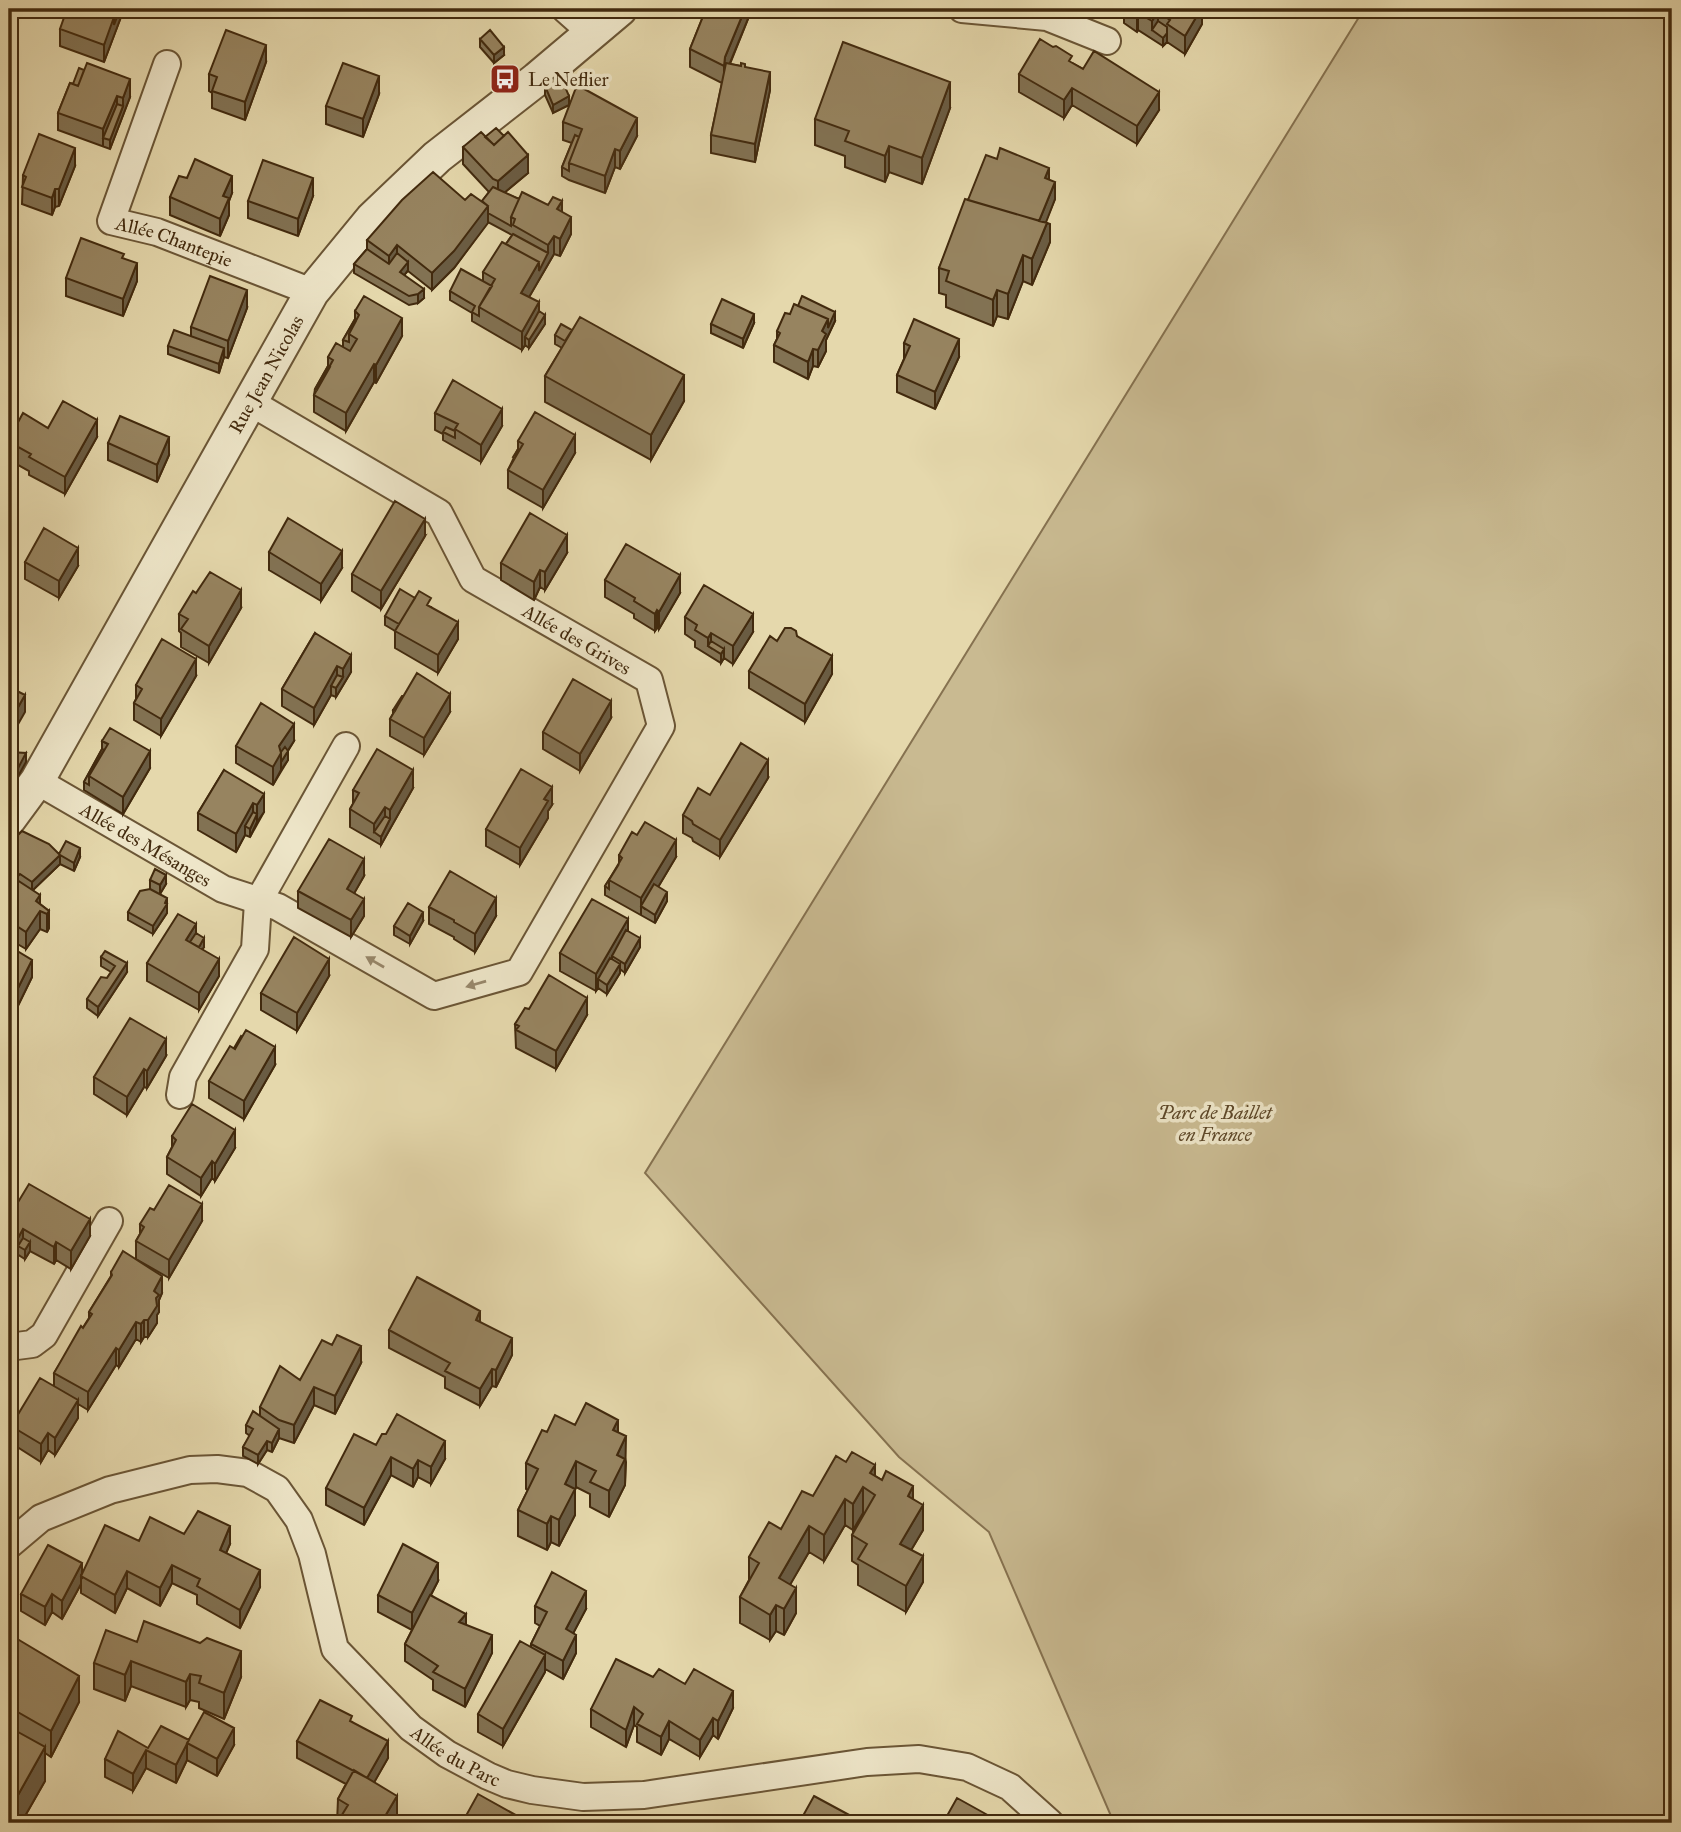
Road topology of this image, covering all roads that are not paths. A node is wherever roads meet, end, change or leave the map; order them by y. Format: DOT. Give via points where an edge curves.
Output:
graph roads {
  1 [pos="565,9"];
  2 [pos="620,9"];
  3 [pos="962,9"];
  4 [pos="592,33"];
  5 [pos="1107,41"];
  6 [pos="167,64"];
  7 [pos="313,292"];
  8 [pos="250,402"];
  9 [pos="346,746"];
  10 [pos="37,781"];
  11 [pos="9,818"];
  12 [pos="258,902"];
  13 [pos="434,996"];
  14 [pos="180,1095"];
  15 [pos="108,1221"];
  16 [pos="9,1347"];
  17 [pos="9,1545"];
  18 [pos="1050,1823"];
  1 -- 4 [label="street"];
  2 -- 4 [label="street, Rue Jean Nicolas"];
  3 -- 5 [label="street" via="1047,17"];
  4 -- 7 [label="street, Rue Jean Nicolas" via="437,157 372,219"];
  6 -- 7 [label="street, Allée Chantepie" via="111,221 158,232"];
  7 -- 8 [label="street, Rue Jean Nicolas"];
  8 -- 10 [label="street, Rue Jean Nicolas"];
  8 -- 13 [label="street, Allée des Grives, one-way" via="439,513 473,579 649,680 660,726 519,972"];
  9 -- 12 [label="street"];
  10 -- 11 [label="street, Rue Jean Nicolas"];
  10 -- 12 [label="street, Allée des Mésanges" via="223,889"];
  13 -- 12 [label="street, Allée des Mésanges, one-way" via="278,907"];
  12 -- 14 [label="street" via="255,949 183,1077"];
  15 -- 16 [label="street" via="44,1335 32,1344"];
  17 -- 18 [label="street, Allée du Parc" via="41,1518 110,1490 190,1470 248,1473 277,1489 299,1520 335,1649 411,1728 488,1776 532,1790 583,1797 644,1796 867,1762 919,1759 967,1768 1010,1787"];
}
